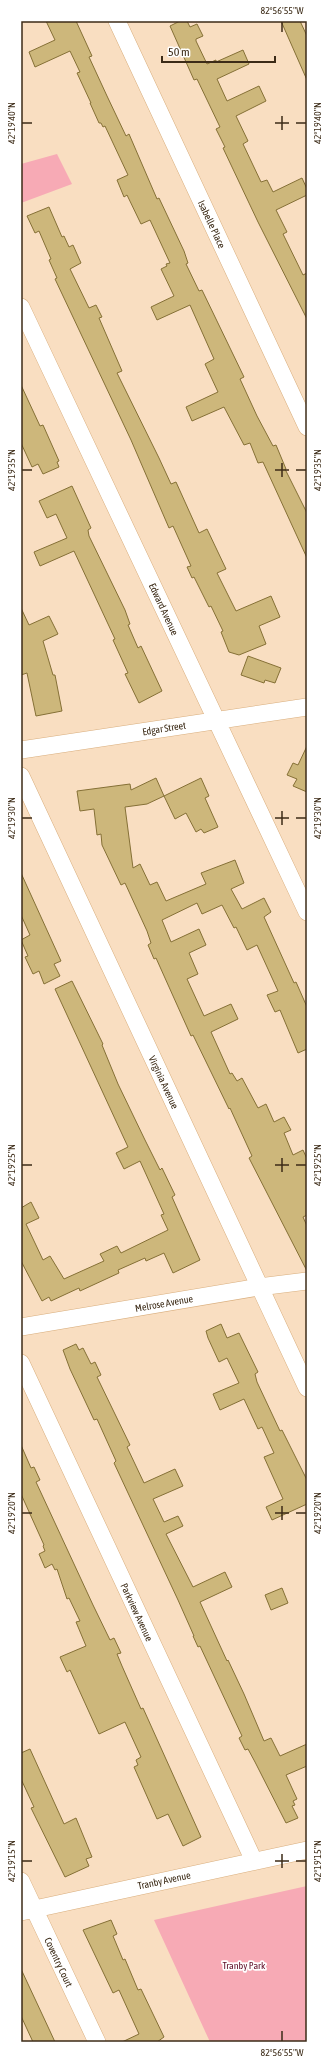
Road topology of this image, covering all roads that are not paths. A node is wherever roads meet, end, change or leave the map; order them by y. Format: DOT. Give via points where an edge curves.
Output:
graph roads {
  1 [pos="118,21"];
  2 [pos="21,307"];
  3 [pos="307,427"];
  4 [pos="307,707"];
  5 [pos="216,720"];
  6 [pos="21,750"];
  7 [pos="21,776"];
  8 [pos="307,912"];
  9 [pos="307,1281"];
  10 [pos="259,1287"];
  11 [pos="21,1327"];
  12 [pos="21,1363"];
  13 [pos="307,1388"];
  14 [pos="307,1850"];
  15 [pos="254,1860"];
  16 [pos="21,1881"];
  17 [pos="27,1911"];
  18 [pos="97,2042"];
  1 -- 3 [label="street, Isabelle Place"];
  2 -- 5 [label="street, Edward Avenue"];
  4 -- 5 [label="street, Edgar Street"];
  5 -- 6 [label="street, Edgar Street"];
  5 -- 8 [label="street, Edward Avenue"];
  7 -- 10 [label="street, Virginia Avenue"];
  9 -- 10 [label="street, Melrose Avenue"];
  10 -- 11 [label="street, Melrose Avenue"];
  10 -- 13 [label="street, Virginia Avenue"];
  12 -- 15 [label="street, Parkview Avenue"];
  14 -- 15 [label="street, Tranby Avenue"];
  15 -- 17 [label="street, Tranby Avenue"];
  16 -- 17 [label="street, Coventry Court"];
  17 -- 18 [label="street, Coventry Court"];
}
